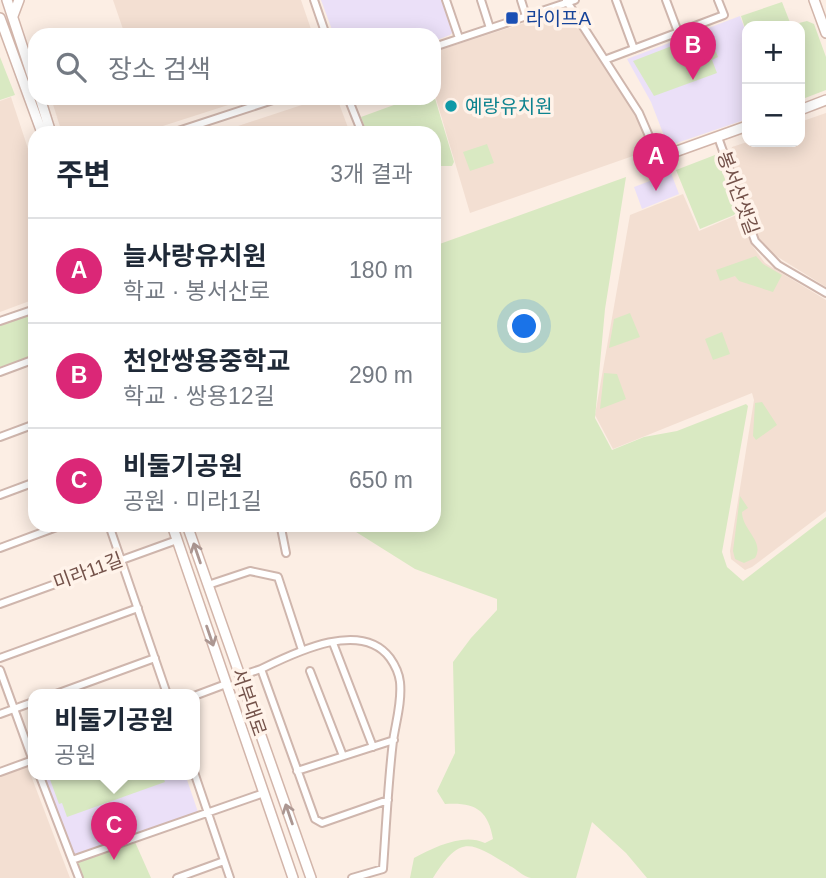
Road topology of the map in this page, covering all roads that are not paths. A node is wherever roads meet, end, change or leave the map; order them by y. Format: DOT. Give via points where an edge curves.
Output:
graph roads {
  1 [pos="7,0"];
  2 [pos="19,0"];
  3 [pos="314,0"];
  4 [pos="446,0"];
  5 [pos="481,0"];
  6 [pos="521,0"];
  7 [pos="616,0"];
  8 [pos="666,0"];
  9 [pos="718,0"];
  10 [pos="814,0"];
  11 [pos="570,1"];
  12 [pos="526,16"];
  13 [pos="12,17"];
  14 [pos="1,22"];
  15 [pos="324,28"];
  16 [pos="490,28"];
  17 [pos="678,32"];
  18 [pos="826,33"];
  19 [pos="459,38"];
  20 [pos="441,44"];
  21 [pos="634,49"];
  22 [pos="607,59"];
  23 [pos="28,64"];
  24 [pos="28,95"];
  25 [pos="826,98"];
  26 [pos="32,105"];
  27 [pos="42,105"];
  28 [pos="258,105"];
  29 [pos="351,105"];
  30 [pos="805,106"];
  31 [pos="39,126"];
  32 [pos="49,126"];
  33 [pos="193,126"];
  34 [pos="359,126"];
  35 [pos="742,130"];
  36 [pos="742,130"];
  37 [pos="719,140"];
  38 [pos="659,160"];
  39 [pos="826,293"];
  40 [pos="28,312"];
  41 [pos="0,321"];
  42 [pos="28,362"];
  43 [pos="0,372"];
  44 [pos="28,426"];
  45 [pos="0,436"];
  46 [pos="28,485"];
  47 [pos="0,495"];
  48 [pos="43,532"];
  49 [pos="111,532"];
  50 [pos="174,532"];
  51 [pos="189,532"];
  52 [pos="282,532"];
  53 [pos="177,540"];
  54 [pos="0,548"];
  55 [pos="286,553"];
  56 [pos="121,559"];
  57 [pos="208,585"];
  58 [pos="0,604"];
  59 [pos="138,608"];
  60 [pos="333,643"];
  61 [pos="302,650"];
  62 [pos="0,658"];
  63 [pos="155,658"];
  64 [pos="261,669"];
  65 [pos="0,670"];
  66 [pos="310,671"];
  67 [pos="240,676"];
  68 [pos="226,684"];
  69 [pos="70,689"];
  70 [pos="165,689"];
  71 [pos="200,694"];
  72 [pos="28,704"];
  73 [pos="15,709"];
  74 [pos="0,714"];
  75 [pos="394,740"];
  76 [pos="28,746"];
  77 [pos="373,747"];
  78 [pos="343,756"];
  79 [pos="28,762"];
  80 [pos="297,771"];
  81 [pos="0,772"];
  82 [pos="41,780"];
  83 [pos="197,780"];
  84 [pos="264,793"];
  85 [pos="388,800"];
  86 [pos="209,814"];
  87 [pos="72,860"];
  88 [pos="224,861"];
  89 [pos="383,869"];
  90 [pos="79,878"];
  91 [pos="177,878"];
  92 [pos="230,878"];
  93 [pos="293,878"];
  94 [pos="311,878"];
  95 [pos="352,878"];
  96 [pos="384,878"];
  1 -- 13 [label="main road"];
  2 -- 13 [label="main road"];
  3 -- 15 [label="street"];
  4 -- 19 [label="street"];
  5 -- 16 [label="street"];
  6 -- 12 [label="street"];
  7 -- 21 [label="street"];
  8 -- 17 [label="street"];
  9 -- 17 [label="street" via="724,15"];
  10 -- 18 [label="main road"];
  11 -- 12 [label="street"];
  11 -- 22 [label="street"];
  12 -- 16 [label="street"];
  13 -- 23 [label="main road"];
  14 -- 24 [label="main road"];
  16 -- 19 [label="street"];
  17 -- 21 [label="street"];
  19 -- 20 [label="street"];
  21 -- 22 [label="street"];
  22 -- 38 [label="street" via="639,113"];
  25 -- 30 [label="main road"];
  26 -- 31 [label="main road"];
  27 -- 32 [label="main road"];
  28 -- 33 [label="street"];
  29 -- 34 [label="street"];
  35 -- 38 [label="main road"];
  36 -- 37 [label="main road"];
  37 -- 38 [label="main road"];
  37 -- 39 [label="street, 봉서산샛길" via="755,241 778,265"];
  40 -- 41 [label="street"];
  42 -- 43 [label="street"];
  44 -- 45 [label="street"];
  46 -- 47 [label="street"];
  48 -- 54 [label="street"];
  49 -- 56 [label="street"];
  50 -- 53 [label="main road, 서부대로"];
  57 -- 51 [label="main road, 서부대로, one-way"];
  52 -- 55 [label="street"];
  53 -- 56 [label="street, 미라11길"];
  53 -- 68 [label="main road, 서부대로, one-way"];
  56 -- 58 [label="street, 미라11길"];
  56 -- 59 [label="street"];
  57 -- 61 [label="street" via="250,571 278,577"];
  57 -- 67 [label="main road, 서부대로"];
  59 -- 62 [label="street"];
  59 -- 63 [label="street"];
  60 -- 61 [label="street"];
  60 -- 75 [label="street" via="374,645 394,664 400,701"];
  60 -- 77 [label="street"];
  61 -- 64 [label="street"];
  63 -- 69 [label="street"];
  63 -- 70 [label="street"];
  64 -- 67 [label="street"];
  64 -- 80 [label="street"];
  65 -- 73 [label="street"];
  66 -- 78 [label="street"];
  94 -- 67 [label="main road, 서부대로, one-way"];
  68 -- 71 [label="street"];
  68 -- 84 [label="main road, 서부대로"];
  72 -- 73 [label="street"];
  73 -- 74 [label="street"];
  73 -- 76 [label="street"];
  75 -- 77 [label="street"];
  75 -- 85 [label="street"];
  77 -- 78 [label="street"];
  78 -- 80 [label="street"];
  79 -- 81 [label="street"];
  80 -- 85 [label="street" via="315,819 322,823"];
  82 -- 87 [label="street"];
  83 -- 86 [label="street"];
  84 -- 86 [label="street"];
  84 -- 93 [label="main road, 서부대로"];
  85 -- 89 [label="street"];
  86 -- 87 [label="street"];
  86 -- 88 [label="street"];
  87 -- 90 [label="street"];
  88 -- 91 [label="street"];
  88 -- 92 [label="street"];
  89 -- 95 [label="street"];
  89 -- 96 [label="street"];
}
